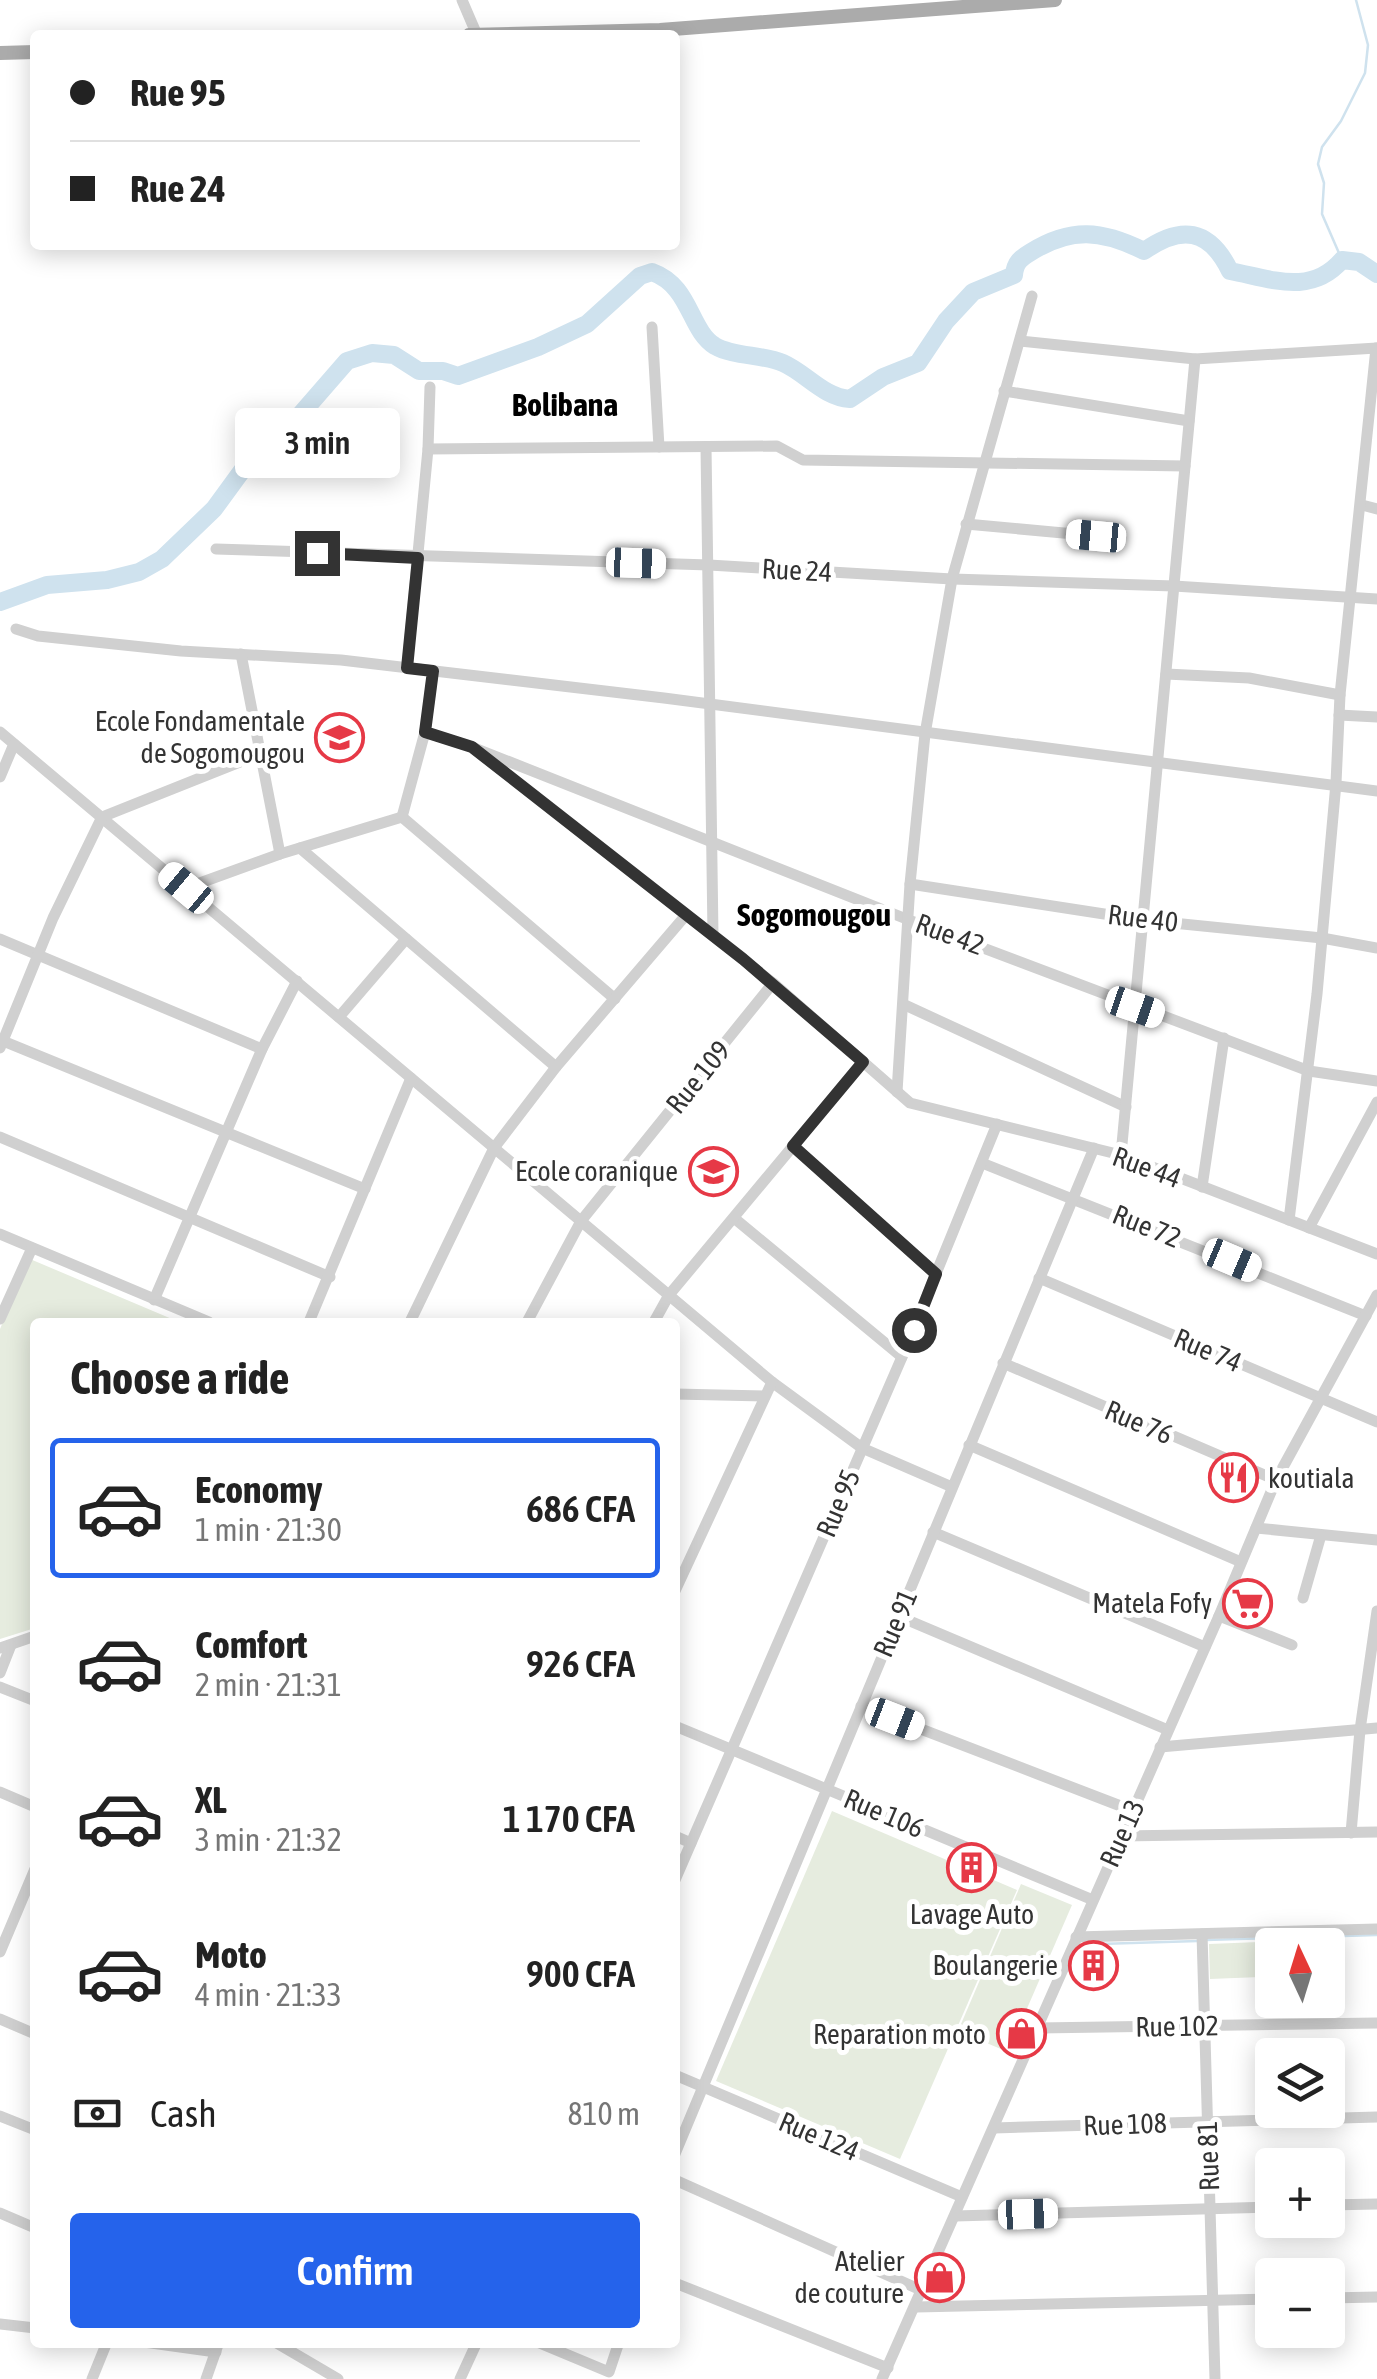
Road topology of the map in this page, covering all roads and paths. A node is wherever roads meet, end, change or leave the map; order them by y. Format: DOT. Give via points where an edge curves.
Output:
graph roads {
  1 [pos="462,0"];
  2 [pos="1054,0"];
  3 [pos="475,30"];
  4 [pos="660,30"];
  5 [pos="30,52"];
  6 [pos="0,54"];
  7 [pos="1032,296"];
  8 [pos="652,328"];
  9 [pos="1020,341"];
  10 [pos="1377,348"];
  11 [pos="1195,358"];
  12 [pos="430,386"];
  13 [pos="1004,391"];
  14 [pos="1190,421"];
  15 [pos="658,447"];
  16 [pos="706,447"];
  17 [pos="428,450"];
  18 [pos="983,462"];
  19 [pos="1185,466"];
  20 [pos="1362,505"];
  21 [pos="1377,509"];
  22 [pos="966,524"];
  23 [pos="1096,536"];
  24 [pos="216,549"];
  25 [pos="418,558"];
  26 [pos="710,565"];
  27 [pos="952,579"];
  28 [pos="1174,586"];
  29 [pos="1352,597"];
  30 [pos="1377,599"];
  31 [pos="16,629"];
  32 [pos="242,654"];
  33 [pos="407,668"];
  34 [pos="433,671"];
  35 [pos="1166,674"];
  36 [pos="1340,694"];
  37 [pos="711,704"];
  38 [pos="1339,715"];
  39 [pos="1377,717"];
  40 [pos="0,732"];
  41 [pos="425,732"];
  42 [pos="925,734"];
  43 [pos="14,744"];
  44 [pos="472,747"];
  45 [pos="260,754"];
  46 [pos="1157,764"];
  47 [pos="0,777"];
  48 [pos="1336,783"];
  49 [pos="1377,791"];
  50 [pos="102,817"];
  51 [pos="402,817"];
  52 [pos="711,839"];
  53 [pos="300,848"];
  54 [pos="280,854"];
  55 [pos="910,884"];
  56 [pos="186,888"];
  57 [pos="686,915"];
  58 [pos="908,920"];
  59 [pos="1143,920"];
  60 [pos="713,934"];
  61 [pos="406,938"];
  62 [pos="1322,938"];
  63 [pos="0,939"];
  64 [pos="1377,948"];
  65 [pos="39,953"];
  66 [pos="297,982"];
  67 [pos="774,983"];
  68 [pos="615,999"];
  69 [pos="905,1005"];
  70 [pos="1135,1007"];
  71 [pos="339,1017"];
  72 [pos="1224,1038"];
  73 [pos="2,1044"];
  74 [pos="262,1049"];
  75 [pos="863,1062"];
  76 [pos="556,1067"];
  77 [pos="1308,1071"];
  78 [pos="411,1078"];
  79 [pos="1377,1081"];
  80 [pos="897,1092"];
  81 [pos="1377,1102"];
  82 [pos="910,1103"];
  83 [pos="1126,1107"];
  84 [pos="997,1124"];
  85 [pos="226,1132"];
  86 [pos="0,1138"];
  87 [pos="793,1146"];
  88 [pos="494,1148"];
  89 [pos="1094,1148"];
  90 [pos="1121,1155"];
  91 [pos="982,1163"];
  92 [pos="1202,1186"];
  93 [pos="365,1189"];
  94 [pos="1073,1196"];
  95 [pos="190,1218"];
  96 [pos="734,1218"];
  97 [pos="1289,1220"];
  98 [pos="581,1221"];
  99 [pos="1310,1228"];
  100 [pos="0,1234"];
  101 [pos="32,1248"];
  102 [pos="1377,1254"];
  103 [pos="936,1274"];
  104 [pos="330,1277"];
  105 [pos="1039,1278"];
  106 [pos="669,1295"];
  107 [pos="1377,1295"];
  108 [pos="154,1300"];
  109 [pos="1366,1316"];
  110 [pos="199,1318"];
  111 [pos="311,1318"];
  112 [pos="412,1318"];
  113 [pos="530,1318"];
  114 [pos="656,1318"];
  115 [pos="0,1319"];
  116 [pos="902,1358"];
  117 [pos="1003,1364"];
  118 [pos="772,1382"];
  119 [pos="680,1394"];
  120 [pos="765,1396"];
  121 [pos="1320,1397"];
  122 [pos="1377,1422"];
  123 [pos="969,1446"];
  124 [pos="862,1448"];
  125 [pos="1276,1480"];
  126 [pos="952,1486"];
  127 [pos="1256,1528"];
  128 [pos="933,1532"];
  129 [pos="1321,1535"];
  130 [pos="1377,1540"];
  131 [pos="1242,1562"];
  132 [pos="680,1580"];
  133 [pos="1303,1598"];
  134 [pos="1377,1611"];
  135 [pos="898,1616"];
  136 [pos="1219,1616"];
  137 [pos="30,1638"];
  138 [pos="1292,1645"];
  139 [pos="6,1646"];
  140 [pos="1205,1647"];
  141 [pos="0,1673"];
  142 [pos="0,1687"];
  143 [pos="30,1699"];
  144 [pos="861,1706"];
  145 [pos="680,1728"];
  146 [pos="1377,1728"];
  147 [pos="1168,1730"];
  148 [pos="1360,1730"];
  149 [pos="1160,1747"];
  150 [pos="732,1750"];
  151 [pos="826,1789"];
  152 [pos="0,1792"];
  153 [pos="30,1805"];
  154 [pos="1131,1810"];
  155 [pos="1377,1832"];
  156 [pos="1351,1833"];
  157 [pos="1120,1836"];
  158 [pos="680,1838"];
  159 [pos="691,1843"];
  160 [pos="680,1868"];
  161 [pos="30,1881"];
  162 [pos="1092,1900"];
  163 [pos="20,1905"];
  164 [pos="30,1910"];
  165 [pos="1377,1929"];
  166 [pos="1202,1934"];
  167 [pos="1076,1937"];
  168 [pos="0,1952"];
  169 [pos="0,2019"];
  170 [pos="1377,2023"];
  171 [pos="1204,2026"];
  172 [pos="1038,2028"];
  173 [pos="30,2032"];
  174 [pos="680,2077"];
  175 [pos="703,2087"];
  176 [pos="1377,2117"];
  177 [pos="1,2120"];
  178 [pos="1207,2122"];
  179 [pos="994,2128"];
  180 [pos="30,2129"];
  181 [pos="680,2142"];
  182 [pos="680,2182"];
  183 [pos="962,2197"];
  184 [pos="1377,2204"];
  185 [pos="1345,2205"];
  186 [pos="1255,2207"];
  187 [pos="1210,2208"];
  188 [pos="0,2214"];
  189 [pos="955,2216"];
  190 [pos="30,2226"];
  191 [pos="680,2284"];
  192 [pos="924,2292"];
  193 [pos="1377,2296"];
  194 [pos="1345,2297"];
  195 [pos="1255,2299"];
  196 [pos="1212,2300"];
  197 [pos="916,2307"];
  198 [pos="0,2324"];
  199 [pos="30,2327"];
  200 [pos="105,2348"];
  201 [pos="217,2348"];
  202 [pos="285,2348"];
  203 [pos="474,2348"];
  204 [pos="551,2348"];
  205 [pos="617,2348"];
  206 [pos="885,2374"];
  207 [pos="335,2378"];
  208 [pos="92,2379"];
  209 [pos="206,2379"];
  210 [pos="460,2379"];
  211 [pos="1215,2379"];
  1 -- 3 [label="street"];
  2 -- 4 [label="main road"];
  5 -- 6 [label="main road"];
  7 -- 9 [label="street"];
  8 -- 15 [label="street"];
  9 -- 11 [label="street"];
  9 -- 13 [label="street"];
  10 -- 11 [label="street"];
  10 -- 20 [label="street"];
  11 -- 14 [label="street"];
  12 -- 17 [label="street"];
  13 -- 14 [label="street"];
  13 -- 18 [label="street"];
  14 -- 19 [label="street"];
  15 -- 16 [label="street"];
  15 -- 17 [label="street"];
  16 -- 18 [label="street" via="777,446 803,460"];
  16 -- 26 [label="street"];
  17 -- 25 [label="street"];
  18 -- 19 [label="street"];
  18 -- 22 [label="street"];
  19 -- 28 [label="street"];
  20 -- 21 [label="street"];
  20 -- 29 [label="street"];
  22 -- 23 [label="street"];
  22 -- 27 [label="street"];
  24 -- 25 [label="street, Rue 24"];
  25 -- 26 [label="street, Rue 24"];
  25 -- 33 [label="street"];
  26 -- 27 [label="street, Rue 24"];
  26 -- 37 [label="street"];
  27 -- 28 [label="street, Rue 24"];
  27 -- 42 [label="street"];
  28 -- 29 [label="street, Rue 24"];
  28 -- 35 [label="street"];
  29 -- 30 [label="street, Rue 24"];
  29 -- 36 [label="street"];
  31 -- 32 [label="street"];
  32 -- 33 [label="street"];
  32 -- 45 [label="street"];
  33 -- 34 [label="street"];
  34 -- 37 [label="street"];
  34 -- 41 [label="street"];
  35 -- 36 [label="street" via="1248,678"];
  35 -- 46 [label="street"];
  36 -- 38 [label="street"];
  37 -- 42 [label="street"];
  37 -- 52 [label="street"];
  38 -- 39 [label="street"];
  38 -- 48 [label="street"];
  40 -- 43 [label="street"];
  41 -- 44 [label="street, Rue 42"];
  41 -- 51 [label="street"];
  42 -- 46 [label="street"];
  42 -- 55 [label="street"];
  43 -- 47 [label="street"];
  43 -- 50 [label="street"];
  44 -- 52 [label="street, Rue 42"];
  44 -- 57 [label="street, Rue 42"];
  45 -- 50 [label="street"];
  45 -- 54 [label="street"];
  46 -- 48 [label="street"];
  46 -- 59 [label="street"];
  48 -- 49 [label="street"];
  48 -- 62 [label="street"];
  50 -- 56 [label="street"];
  50 -- 65 [label="street"];
  51 -- 53 [label="street"];
  51 -- 68 [label="street"];
  52 -- 58 [label="street, Rue 42"];
  52 -- 60 [label="street"];
  53 -- 54 [label="street"];
  53 -- 61 [label="street"];
  54 -- 56 [label="street"];
  55 -- 58 [label="street"];
  55 -- 59 [label="street, Rue 40"];
  56 -- 66 [label="street"];
  57 -- 60 [label="street, Rue 42"];
  57 -- 68 [label="street"];
  58 -- 69 [label="street"];
  58 -- 70 [label="street, Rue 42"];
  59 -- 62 [label="street, Rue 40"];
  59 -- 70 [label="street"];
  60 -- 67 [label="street, Rue 42"];
  61 -- 71 [label="street"];
  61 -- 76 [label="street"];
  62 -- 64 [label="street, Rue 40"];
  62 -- 77 [label="street"];
  63 -- 65 [label="street"];
  65 -- 73 [label="street"];
  65 -- 74 [label="street"];
  66 -- 71 [label="street"];
  66 -- 74 [label="street"];
  67 -- 75 [label="street, Rue 42"];
  67 -- 98 [label="street, Rue 109"];
  68 -- 76 [label="street"];
  69 -- 80 [label="street"];
  69 -- 83 [label="street"];
  70 -- 72 [label="street, Rue 42"];
  70 -- 83 [label="street"];
  71 -- 78 [label="street"];
  72 -- 77 [label="street, Rue 42"];
  72 -- 92 [label="street"];
  73 -- 85 [label="street"];
  74 -- 85 [label="street"];
  75 -- 80 [label="street, Rue 42"];
  75 -- 87 [label="street"];
  76 -- 88 [label="street"];
  77 -- 79 [label="street, Rue 42"];
  77 -- 97 [label="street"];
  78 -- 88 [label="street"];
  78 -- 93 [label="street"];
  80 -- 82 [label="street, Rue 42"];
  81 -- 99 [label="street"];
  82 -- 84 [label="street, Rue 44"];
  83 -- 90 [label="street"];
  84 -- 89 [label="street, Rue 44"];
  84 -- 91 [label="street, Rue 95"];
  85 -- 93 [label="street"];
  85 -- 95 [label="street"];
  86 -- 95 [label="street"];
  87 -- 96 [label="street"];
  87 -- 103 [label="street"];
  88 -- 98 [label="street"];
  88 -- 112 [label="street"];
  89 -- 90 [label="street, Rue 44"];
  89 -- 94 [label="street, Rue 91"];
  90 -- 92 [label="street, Rue 44"];
  91 -- 94 [label="street, Rue 72"];
  91 -- 103 [label="street, Rue 95"];
  92 -- 97 [label="street, Rue 44"];
  93 -- 104 [label="street"];
  94 -- 105 [label="street, Rue 91"];
  94 -- 109 [label="street, Rue 72"];
  95 -- 104 [label="street"];
  95 -- 108 [label="street"];
  96 -- 106 [label="street"];
  96 -- 116 [label="street"];
  97 -- 99 [label="street, Rue 44"];
  98 -- 106 [label="street"];
  98 -- 113 [label="street, Rue 109"];
  99 -- 102 [label="street, Rue 44"];
  100 -- 101 [label="street"];
  101 -- 108 [label="street"];
  101 -- 115 [label="street"];
  103 -- 116 [label="street, Rue 95"];
  104 -- 111 [label="street"];
  105 -- 117 [label="street, Rue 91"];
  105 -- 121 [label="street, Rue 74"];
  106 -- 114 [label="street"];
  106 -- 118 [label="street"];
  107 -- 109 [label="street, Rue 13"];
  108 -- 110 [label="street"];
  109 -- 121 [label="street, Rue 13"];
  116 -- 124 [label="street, Rue 95"];
  117 -- 123 [label="street, Rue 91"];
  117 -- 125 [label="street, Rue 76"];
  118 -- 120 [label="street"];
  118 -- 124 [label="street"];
  119 -- 120 [label="street"];
  120 -- 132 [label="street"];
  121 -- 122 [label="street, Rue 74"];
  121 -- 125 [label="street, Rue 13"];
  123 -- 126 [label="street, Rue 91"];
  123 -- 131 [label="street"];
  124 -- 126 [label="street"];
  124 -- 150 [label="street, Rue 95"];
  125 -- 127 [label="street, Rue 13"];
  126 -- 128 [label="street, Rue 91"];
  127 -- 129 [label="street"];
  127 -- 131 [label="street, Rue 13"];
  128 -- 135 [label="street, Rue 91"];
  128 -- 140 [label="street"];
  129 -- 130 [label="street"];
  129 -- 133 [label="street"];
  131 -- 136 [label="street, Rue 13"];
  134 -- 148 [label="street"];
  135 -- 144 [label="street, Rue 91"];
  135 -- 147 [label="street"];
  136 -- 138 [label="street"];
  136 -- 140 [label="street, Rue 13"];
  137 -- 139 [label="street"];
  139 -- 141 [label="street"];
  140 -- 147 [label="street, Rue 13"];
  142 -- 143 [label="street"];
  144 -- 151 [label="street, Rue 91"];
  144 -- 154 [label="street"];
  145 -- 150 [label="street, Rue 106"];
  146 -- 148 [label="street"];
  147 -- 149 [label="street, Rue 13"];
  148 -- 149 [label="street"];
  148 -- 156 [label="street"];
  149 -- 154 [label="street, Rue 13"];
  150 -- 151 [label="street, Rue 106"];
  150 -- 159 [label="street, Rue 95"];
  151 -- 162 [label="street, Rue 106"];
  151 -- 175 [label="street, Rue 91"];
  152 -- 153 [label="street"];
  154 -- 157 [label="street, Rue 13"];
  155 -- 156 [label="street"];
  156 -- 157 [label="street"];
  157 -- 162 [label="street, Rue 13"];
  158 -- 159 [label="street"];
  159 -- 160 [label="street, Rue 95"];
  161 -- 163 [label="street"];
  162 -- 167 [label="street, Rue 13"];
  163 -- 164 [label="street"];
  163 -- 168 [label="street"];
  165 -- 166 [label="street"];
  166 -- 167 [label="street"];
  166 -- 171 [label="street, Rue 81"];
  167 -- 172 [label="street, Rue 13"];
  169 -- 173 [label="street"];
  170 -- 171 [label="street, Rue 102"];
  171 -- 172 [label="street, Rue 102"];
  171 -- 178 [label="street, Rue 81"];
  172 -- 179 [label="street, Rue 13"];
  174 -- 175 [label="street, Rue 124"];
  175 -- 181 [label="street, Rue 91"];
  175 -- 183 [label="street, Rue 124"];
  176 -- 178 [label="street, Rue 108"];
  177 -- 180 [label="street"];
  178 -- 179 [label="street, Rue 108"];
  178 -- 187 [label="street, Rue 81"];
  179 -- 183 [label="street, Rue 13"];
  182 -- 192 [label="street"];
  183 -- 189 [label="street, Rue 13"];
  184 -- 185 [label="street"];
  186 -- 187 [label="street"];
  187 -- 189 [label="street"];
  187 -- 196 [label="street, Rue 81"];
  188 -- 190 [label="street"];
  189 -- 192 [label="street, Rue 13"];
  191 -- 206 [label="street"];
  192 -- 197 [label="street, Rue 13"];
  193 -- 194 [label="street"];
  195 -- 196 [label="street"];
  196 -- 197 [label="street"];
  196 -- 211 [label="street, Rue 81"];
  197 -- 206 [label="street, Rue 13"];
  198 -- 199 [label="street"];
  200 -- 208 [label="street"];
  201 -- 209 [label="street"];
  202 -- 207 [label="street"];
  203 -- 210 [label="street"];
  204 -- 205 [label="street" via="609,2372"];
}
